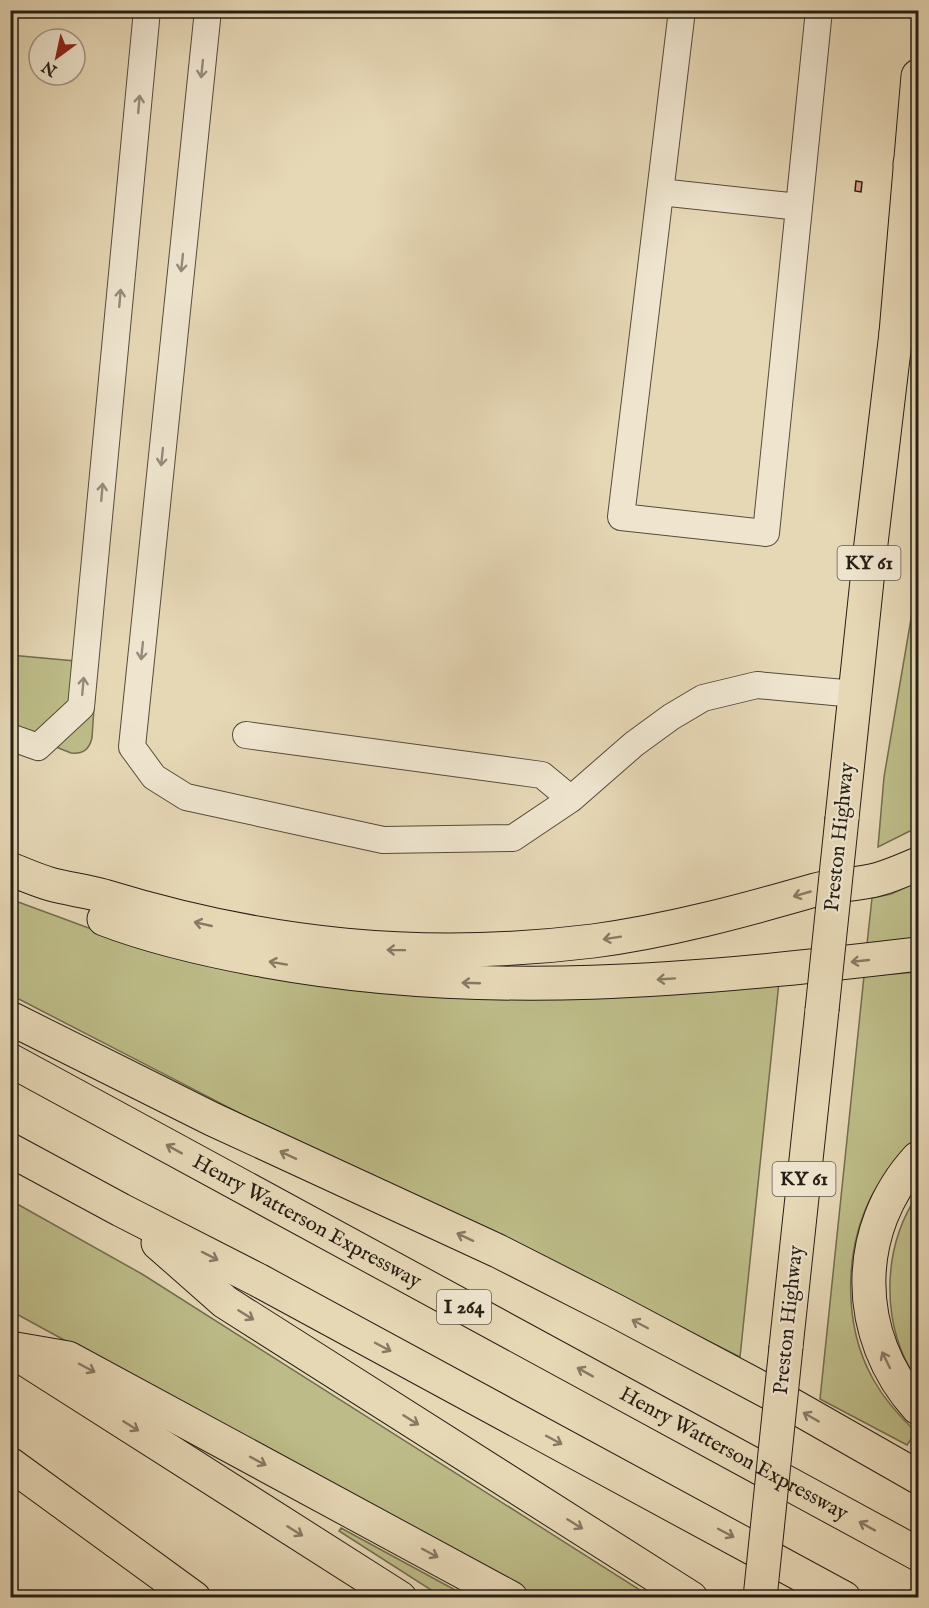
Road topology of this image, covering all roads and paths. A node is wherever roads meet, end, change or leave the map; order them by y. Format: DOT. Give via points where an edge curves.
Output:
graph roads {
  1 [pos="147,10"];
  2 [pos="208,10"];
  3 [pos="682,10"];
  4 [pos="819,10"];
  5 [pos="918,75"];
  6 [pos="914,164"];
  7 [pos="660,192"];
  8 [pos="799,207"];
  9 [pos="918,298"];
  10 [pos="896,333"];
  11 [pos="855,694"];
  12 [pos="246,735"];
  13 [pos="10,737"];
  14 [pos="571,800"];
  15 [pos="918,843"];
  16 [pos="918,864"];
  17 [pos="10,869"];
  18 [pos="49,884"];
  19 [pos="845,884"];
  20 [pos="918,954"];
  21 [pos="10,1018"];
  22 [pos="10,1060"];
  23 [pos="10,1150"];
  24 [pos="918,1158"];
  25 [pos="121,1210"];
  26 [pos="10,1349"];
  27 [pos="918,1407"];
  28 [pos="10,1464"];
  29 [pos="918,1477"];
  30 [pos="918,1554"];
  31 [pos="194,1598"];
  32 [pos="400,1598"];
  33 [pos="511,1598"];
  34 [pos="691,1598"];
  35 [pos="760,1598"];
  36 [pos="844,1598"];
  13 -- 1 [label="lane, one-way" via="38,747 81,707"];
  2 -- 14 [label="lane, one-way" via="132,747 154,777 186,797 383,840 513,838"];
  3 -- 7 [label="lane"];
  4 -- 8 [label="lane"];
  5 -- 6 [label="main road, Preston Highway / KY 61"];
  6 -- 10 [label="main road, Preston Highway / KY 61"];
  7 -- 8 [label="lane"];
  7 -- 8 [label="lane" via="621,517 766,533"];
  9 -- 10 [label="main road"];
  10 -- 11 [label="main road, Preston Highway / KY 61"];
  11 -- 14 [label="lane" via="757,685 703,698 634,744"];
  11 -- 35 [label="main road, Preston Highway / KY 61, bridge"];
  12 -- 14 [label="lane" via="542,775"];
  15 -- 19 [label="main road"];
  16 -- 19 [label="main road" via="878,879"];
  17 -- 18 [label="main road"];
  19 -- 18 [label="main road, one-way" via="642,933 536,947 434,951 339,945 248,933"];
  20 -- 18 [label="main road, one-way" via="638,981 515,984 409,979 321,970 230,954 150,934 94,916"];
  29 -- 21 [label="main road, one-way" via="776,1396 498,1251 212,1119"];
  30 -- 22 [label="main road, Henry Watterson Expressway / I 264, one-way"];
  23 -- 25 [label="main road"];
  27 -- 24 [label="main road, one-way" via="880,1349 868,1278 873,1243 886,1207 898,1183"];
  25 -- 34 [label="main road, one-way" via="225,1302"];
  25 -- 36 [label="main road, one-way" via="258,1280"];
  26 -- 32 [label="main road, one-way"];
  26 -- 33 [label="main road, one-way" via="68,1358"];
  28 -- 31 [label="main road"];
}
